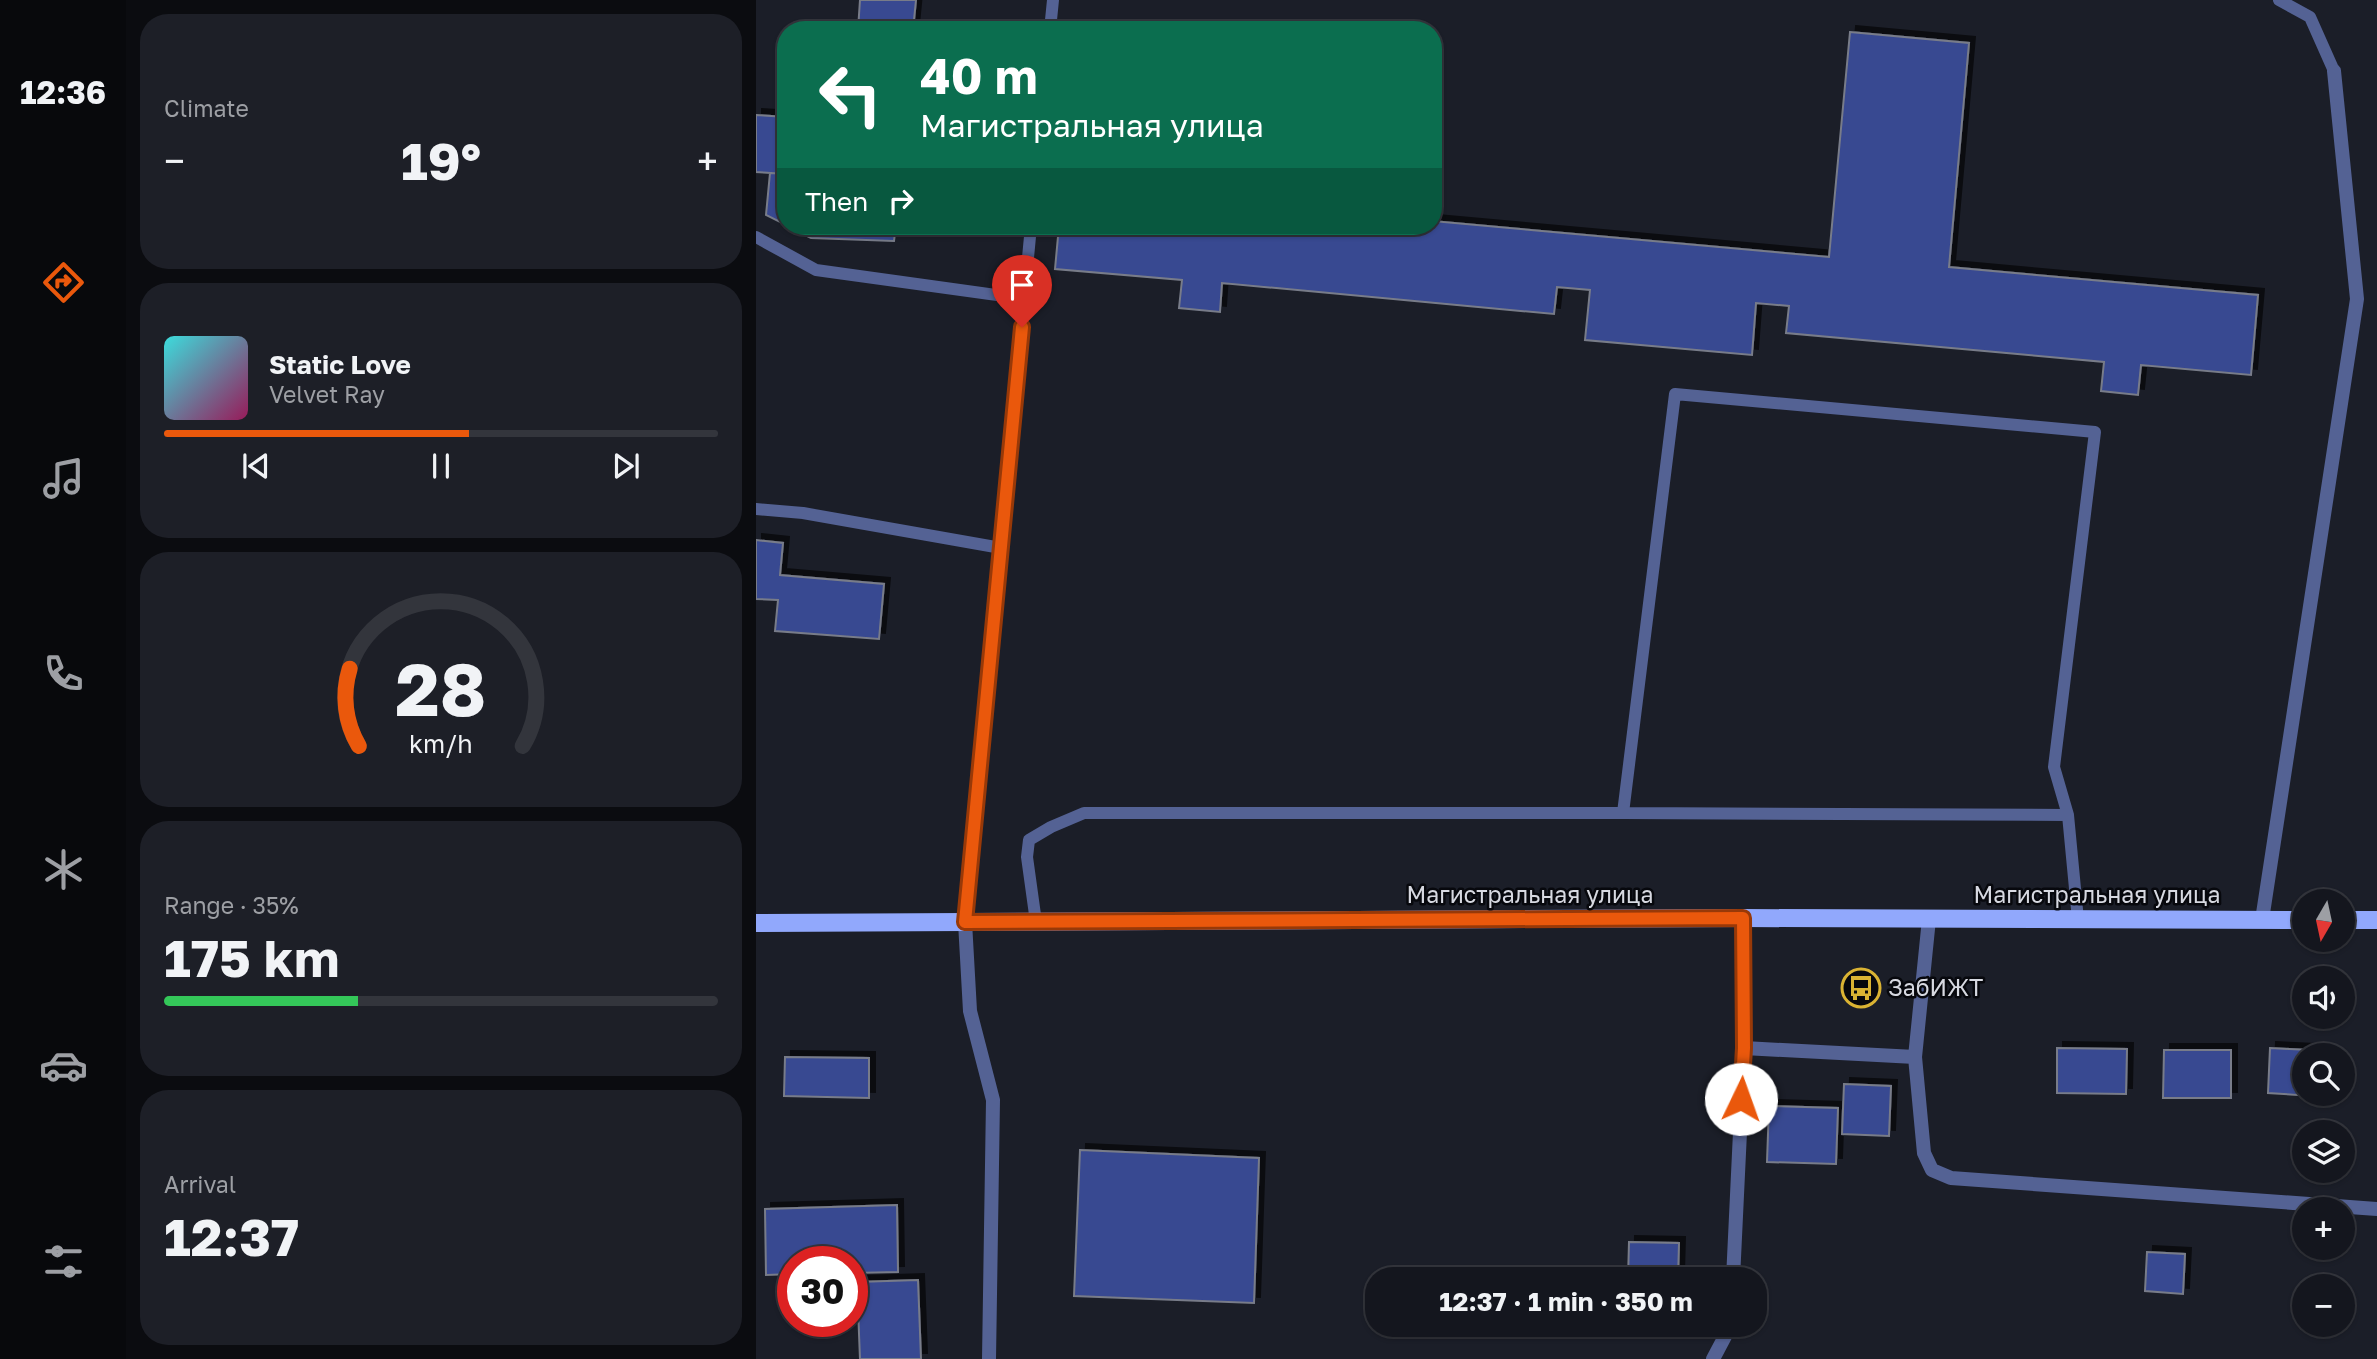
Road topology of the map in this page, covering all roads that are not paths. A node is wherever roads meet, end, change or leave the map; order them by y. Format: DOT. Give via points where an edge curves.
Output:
graph roads {
  1 [pos="1053,0"];
  2 [pos="2279,0"];
  3 [pos="1051,21"];
  4 [pos="2334,71"];
  5 [pos="1030,235"];
  6 [pos="756,237"];
  7 [pos="1024,299"];
  8 [pos="756,509"];
  9 [pos="1001,548"];
  10 [pos="1623,813"];
  11 [pos="2068,815"];
  12 [pos="1743,918"];
  13 [pos="1929,919"];
  14 [pos="2078,920"];
  15 [pos="2262,920"];
  16 [pos="2292,920"];
  17 [pos="2356,920"];
  18 [pos="2377,920"];
  19 [pos="965,922"];
  20 [pos="1035,922"];
  21 [pos="756,923"];
  22 [pos="1744,1048"];
  23 [pos="1915,1057"];
  24 [pos="2377,1209"];
  25 [pos="1734,1267"];
  26 [pos="1725,1337"];
  27 [pos="989,1359"];
  28 [pos="1713,1359"];
  1 -- 3 [label="lane"];
  2 -- 4 [label="lane" via="2309,17"];
  4 -- 15 [label="street" via="2357,299"];
  5 -- 7 [label="lane"];
  6 -- 7 [label="lane" via="816,270"];
  7 -- 9 [label="lane"];
  8 -- 9 [label="lane"];
  9 -- 19 [label="lane"];
  10 -- 11 [label="lane"];
  10 -- 11 [label="lane" via="1675,394 2095,432 2054,767"];
  10 -- 20 [label="lane" via="1084,813 1029,840"];
  11 -- 14 [label="lane"];
  12 -- 13 [label="main road, Магистральная улица"];
  12 -- 20 [label="main road, Магистральная улица"];
  12 -- 22 [label="street"];
  13 -- 14 [label="main road, Магистральная улица"];
  13 -- 23 [label="street"];
  14 -- 15 [label="main road, Магистральная улица"];
  15 -- 16 [label="main road, Магистральная улица"];
  17 -- 18 [label="main road"];
  19 -- 20 [label="main road, Магистральная улица"];
  19 -- 21 [label="main road, Магистральная улица"];
  19 -- 27 [label="street" via="970,1011 993,1100"];
  22 -- 23 [label="street"];
  22 -- 25 [label="street"];
  23 -- 24 [label="street" via="1923,1153 1932,1170 1951,1178"];
  26 -- 28 [label="street"];
}
